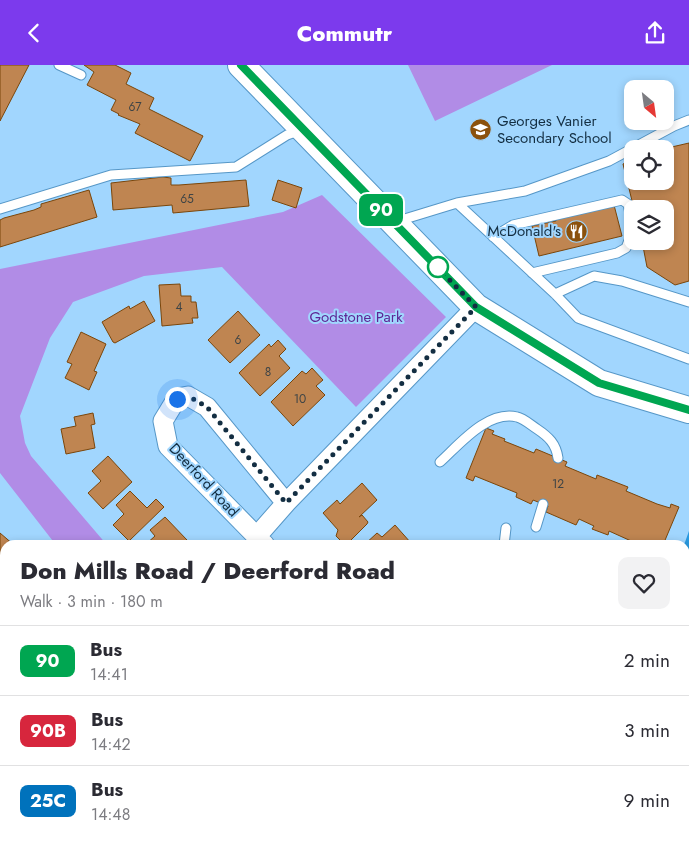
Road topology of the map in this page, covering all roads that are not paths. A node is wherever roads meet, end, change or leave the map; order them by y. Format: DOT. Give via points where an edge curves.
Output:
graph roads {
  1 [pos="59,65"];
  2 [pos="241,65"];
  3 [pos="81,75"];
  4 [pos="689,120"];
  5 [pos="303,129"];
  6 [pos="624,201"];
  7 [pos="457,203"];
  8 [pos="0,209"];
  9 [pos="394,222"];
  10 [pos="493,237"];
  11 [pos="624,249"];
  12 [pos="532,273"];
  13 [pos="555,294"];
  14 [pos="689,302"];
  15 [pos="476,307"];
  16 [pos="689,359"];
  17 [pos="689,410"];
  18 [pos="558,458"];
  19 [pos="440,463"];
  20 [pos="286,503"];
  21 [pos="543,504"];
  22 [pos="536,527"];
  23 [pos="506,528"];
  24 [pos="261,540"];
  25 [pos="505,540"];
  1 -- 3 [label="lane"];
  2 -- 5 [label="main road"];
  4 -- 7 [label="lane" via="600,165 525,191"];
  5 -- 8 [label="lane" via="287,135 236,167 111,175"];
  5 -- 9 [label="main road"];
  6 -- 10 [label="lane" via="513,225"];
  7 -- 9 [label="lane"];
  7 -- 10 [label="lane"];
  9 -- 15 [label="main road"];
  10 -- 12 [label="lane"];
  11 -- 12 [label="lane"];
  12 -- 13 [label="lane"];
  13 -- 14 [label="lane" via="594,276 622,281"];
  13 -- 16 [label="lane" via="578,318"];
  15 -- 17 [label="main road" via="599,383"];
  15 -- 20 [label="street, Deerford Road"];
  18 -- 19 [label="lane" via="557,448 548,436 518,417 499,417 480,427"];
  20 -- 24 [label="street, Deerford Road"];
  20 -- 24 [label="street, Deerford Road" via="207,407 188,396 177,399 164,421 168,446"];
  21 -- 22 [label="lane"];
  23 -- 25 [label="lane"];
}
